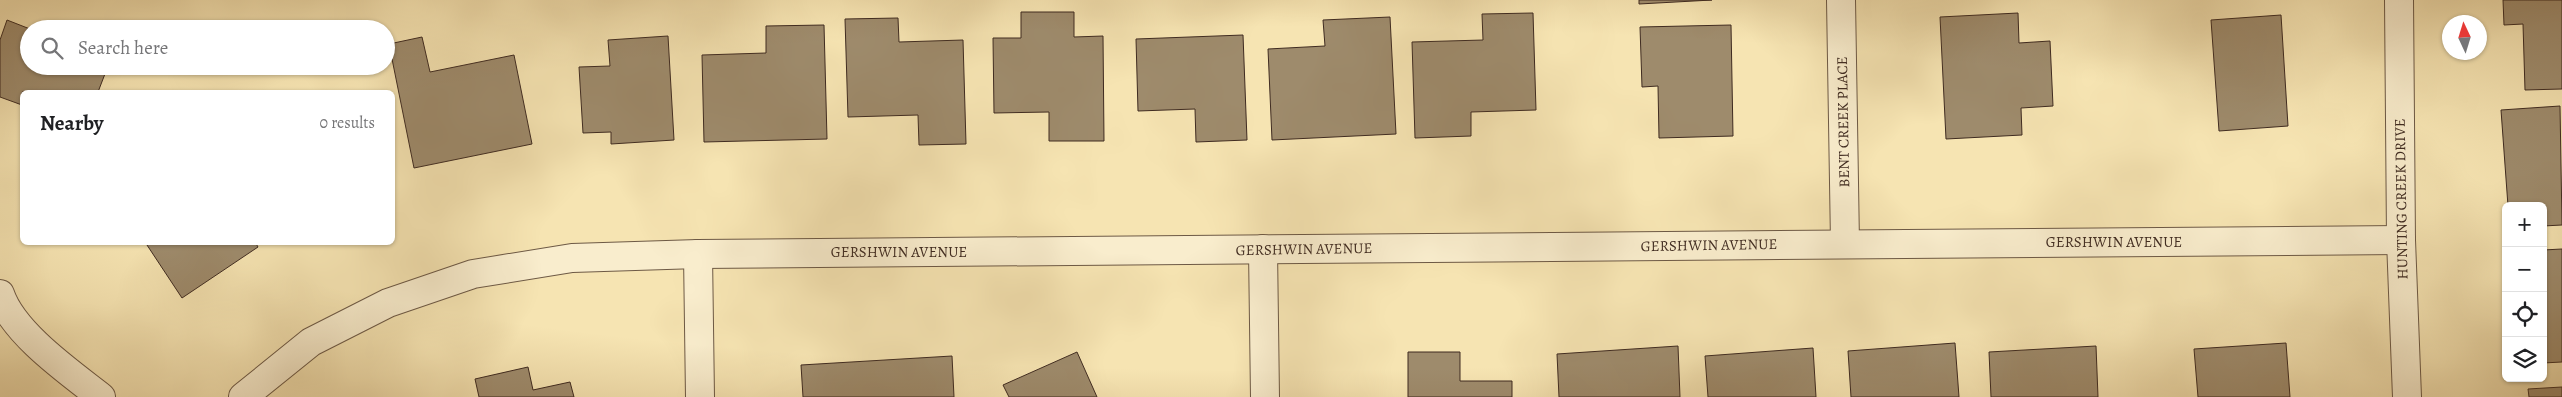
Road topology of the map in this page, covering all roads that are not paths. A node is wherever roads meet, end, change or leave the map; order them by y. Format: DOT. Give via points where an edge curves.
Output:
graph roads {
  1 [pos="1841,0"];
  2 [pos="2399,0"];
  3 [pos="2401,240"];
  4 [pos="1845,244"];
  5 [pos="1263,249"];
  6 [pos="698,254"];
  7 [pos="0,294"];
  8 [pos="102,397"];
  9 [pos="243,397"];
  10 [pos="700,397"];
  11 [pos="1265,397"];
  12 [pos="2407,397"];
  1 -- 4 [label="street, BENT CREEK PLACE"];
  2 -- 3 [label="street, HUNTING CREEK DRIVE"];
  3 -- 4 [label="street, GERSHWIN AVENUE"];
  3 -- 12 [label="street, HUNTING CREEK DRIVE"];
  4 -- 5 [label="street, GERSHWIN AVENUE"];
  5 -- 6 [label="street, GERSHWIN AVENUE"];
  5 -- 11 [label="street"];
  6 -- 9 [label="street, GERSHWIN AVENUE" via="572,258 473,274 388,303 310,342"];
  6 -- 10 [label="street"];
  7 -- 8 [label="street" via="6,311 54,361"];
}
